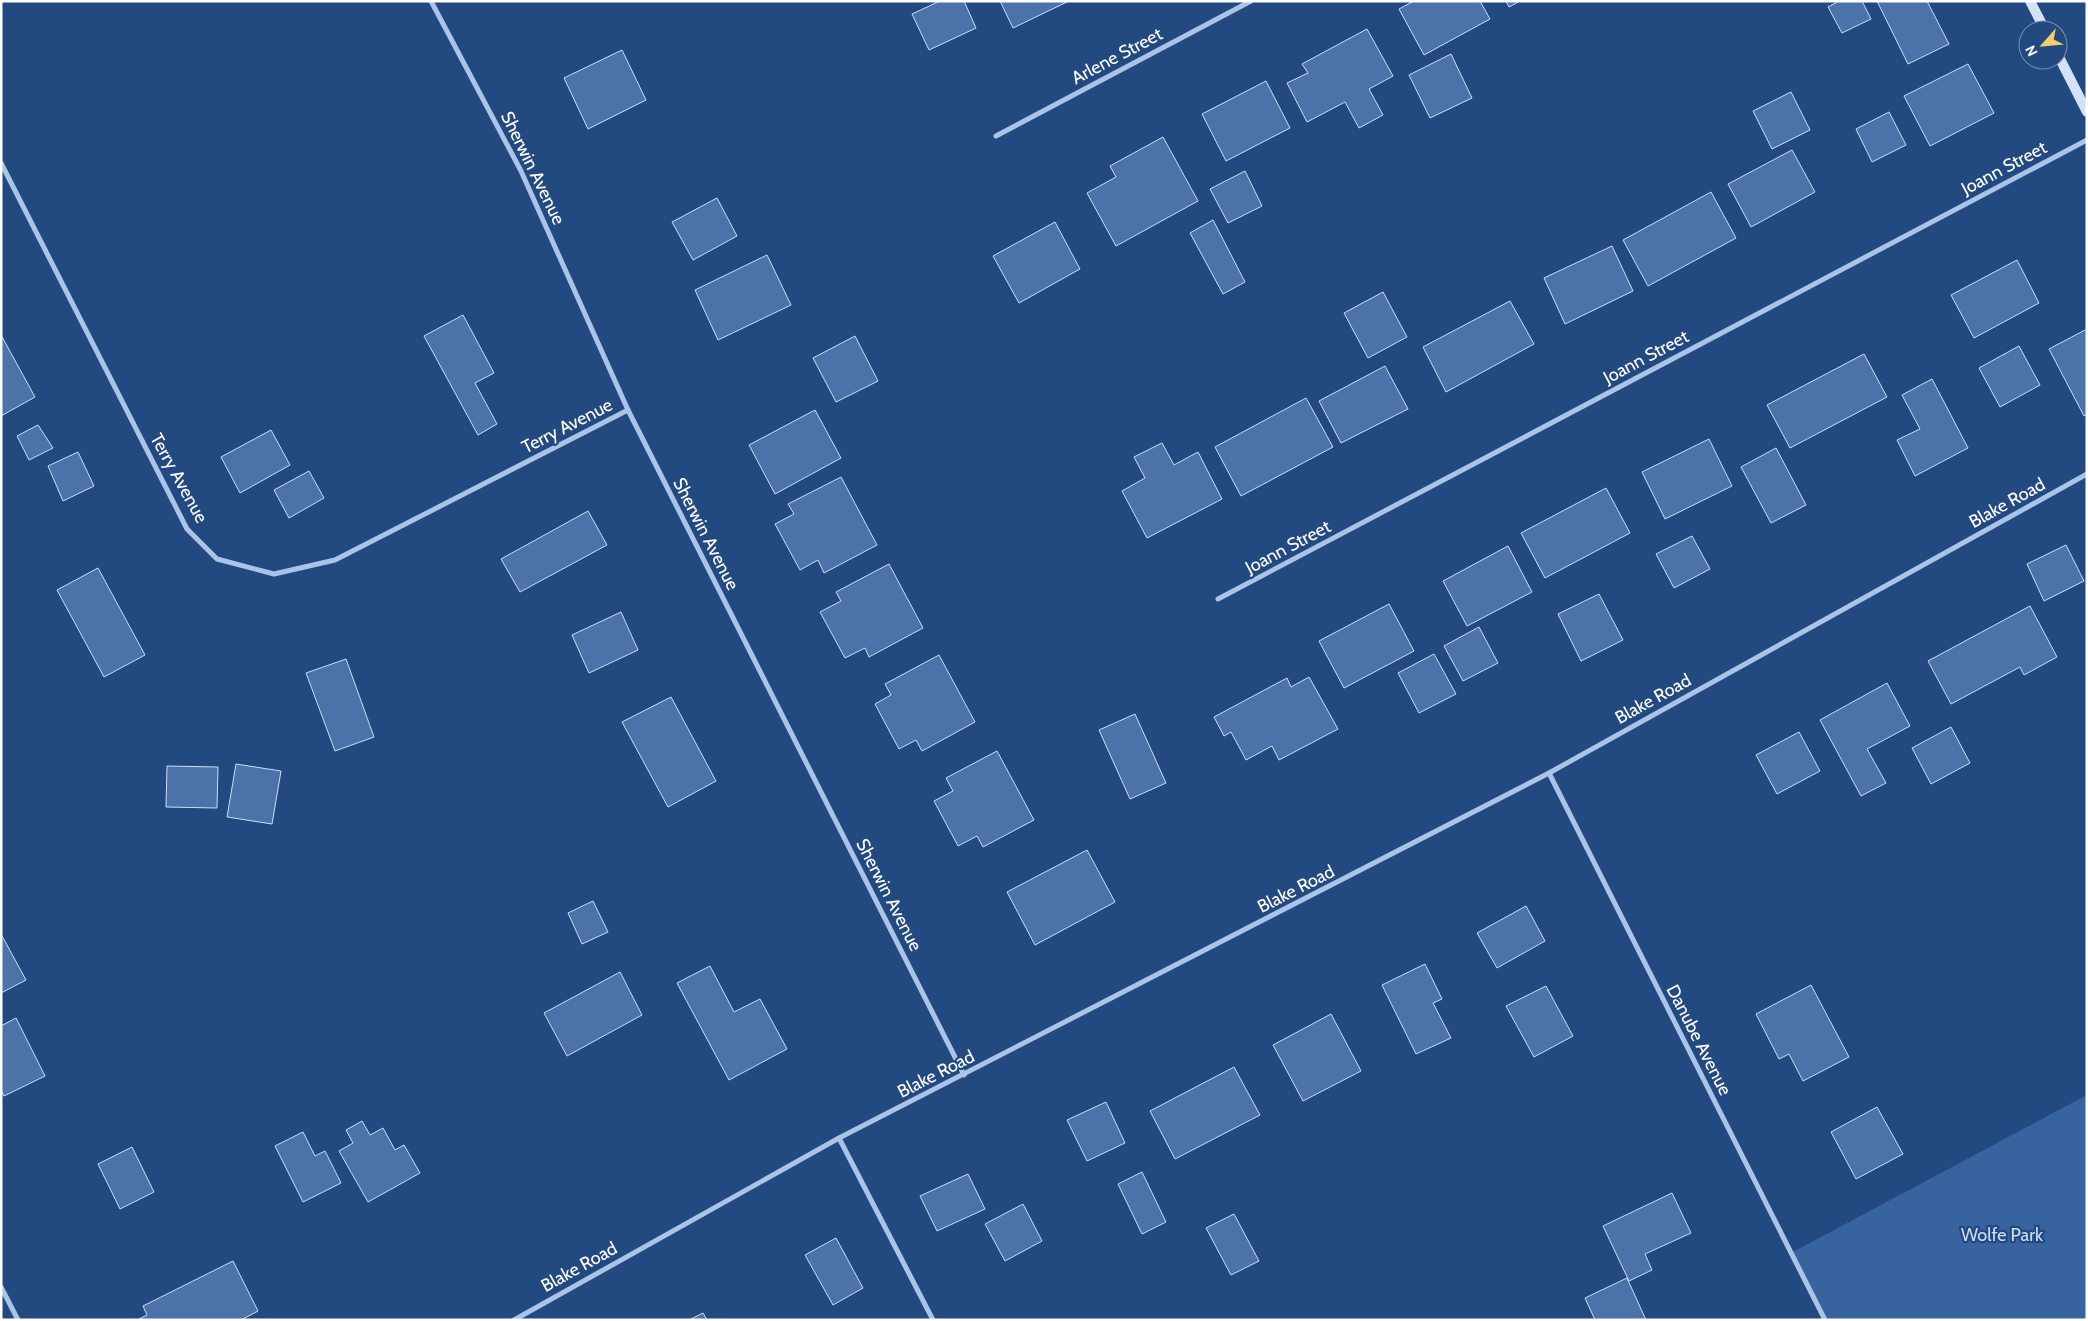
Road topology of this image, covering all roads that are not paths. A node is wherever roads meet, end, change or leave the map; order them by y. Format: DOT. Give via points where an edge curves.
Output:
graph roads {
  1 [pos="431,1"];
  2 [pos="1251,1"];
  3 [pos="2030,1"];
  4 [pos="2040,20"];
  5 [pos="2066,70"];
  6 [pos="2087,112"];
  7 [pos="996,136"];
  8 [pos="2087,140"];
  9 [pos="1,163"];
  10 [pos="628,410"];
  11 [pos="2087,474"];
  12 [pos="1218,599"];
  13 [pos="1549,774"];
  14 [pos="964,1075"];
  15 [pos="839,1138"];
  16 [pos="1,1287"];
  17 [pos="18,1320"];
  18 [pos="514,1320"];
  19 [pos="933,1320"];
  20 [pos="1825,1320"];
  1 -- 10 [label="street, Sherwin Avenue" via="522,171"];
  2 -- 7 [label="street, Arlene Street"];
  3 -- 4 [label="street"];
  5 -- 6 [label="street"];
  8 -- 12 [label="street, Joann Street"];
  9 -- 10 [label="street, Terry Avenue" via="187,529 217,559 274,574 335,560"];
  10 -- 14 [label="street, Sherwin Avenue"];
  11 -- 13 [label="street, Blake Road"];
  13 -- 14 [label="street, Blake Road"];
  13 -- 20 [label="street, Danube Avenue"];
  14 -- 15 [label="street, Blake Road"];
  15 -- 18 [label="street, Blake Road"];
  15 -- 19 [label="street"];
  16 -- 17 [label="street"];
}
